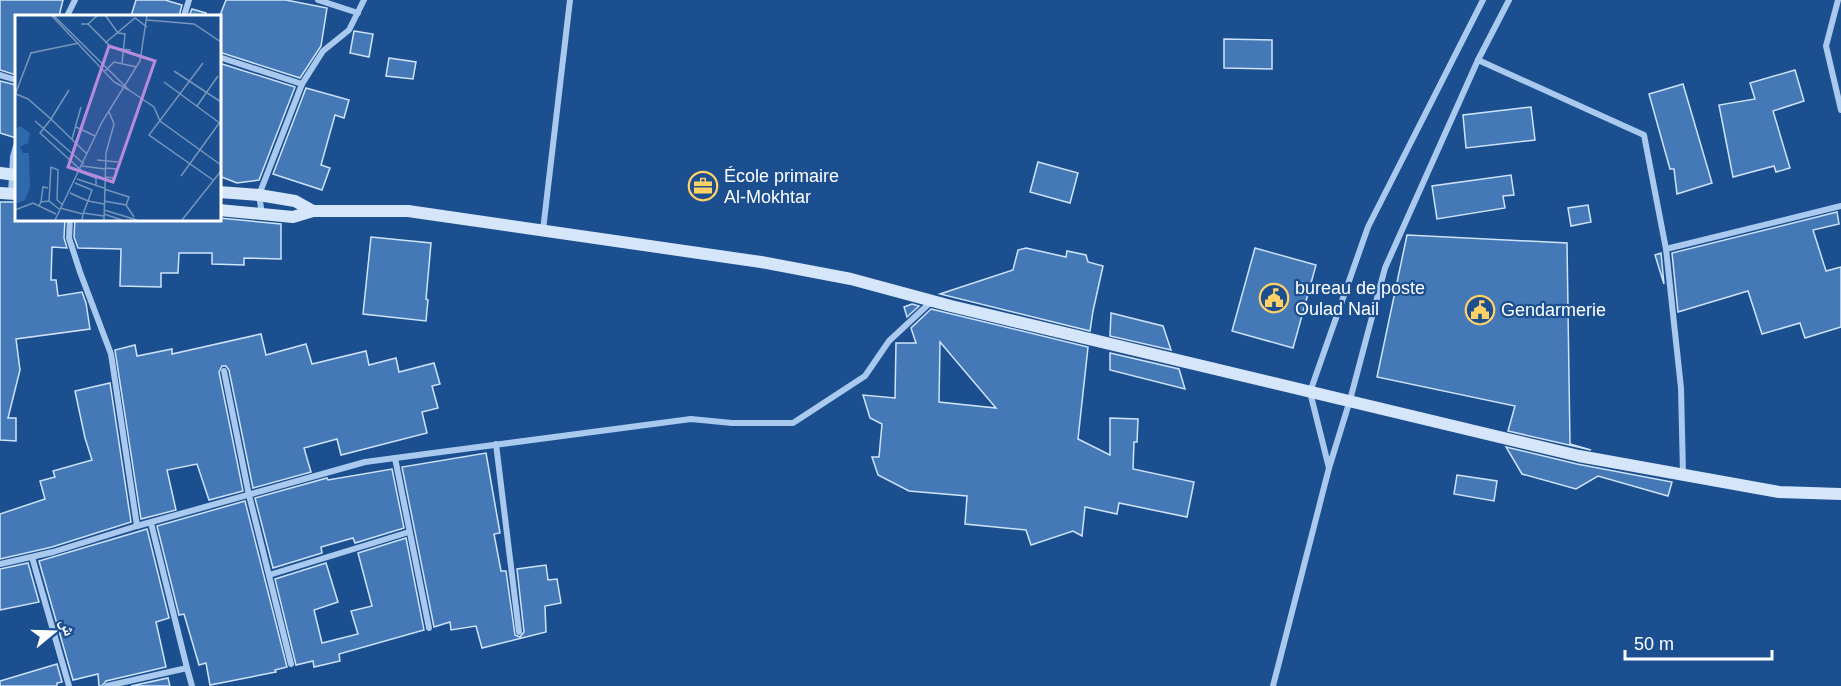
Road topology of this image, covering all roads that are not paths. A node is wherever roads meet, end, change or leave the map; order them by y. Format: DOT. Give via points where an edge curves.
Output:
graph roads {
  1 [pos="75,0"];
  2 [pos="189,0"];
  3 [pos="318,0"];
  4 [pos="364,0"];
  5 [pos="570,0"];
  6 [pos="1483,0"];
  7 [pos="1509,0"];
  8 [pos="1838,0"];
  9 [pos="358,13"];
  10 [pos="68,15"];
  11 [pos="184,15"];
  12 [pos="220,57"];
  13 [pos="1478,60"];
  14 [pos="0,75"];
  15 [pos="15,80"];
  16 [pos="302,84"];
  17 [pos="1841,110"];
  18 [pos="15,150"];
  19 [pos="9,174"];
  20 [pos="220,192"];
  21 [pos="9,194"];
  22 [pos="259,195"];
  23 [pos="1841,206"];
  24 [pos="220,210"];
  25 [pos="313,211"];
  26 [pos="261,214"];
  27 [pos="70,220"];
  28 [pos="543,231"];
  29 [pos="1666,249"];
  30 [pos="934,300"];
  31 [pos="224,371"];
  32 [pos="1310,392"];
  33 [pos="1350,400"];
  34 [pos="496,444"];
  35 [pos="395,458"];
  36 [pos="1329,468"];
  37 [pos="1683,475"];
  38 [pos="1841,494"];
  39 [pos="249,495"];
  40 [pos="151,523"];
  41 [pos="137,526"];
  42 [pos="410,532"];
  43 [pos="32,557"];
  44 [pos="0,564"];
  45 [pos="269,575"];
  46 [pos="429,628"];
  47 [pos="519,633"];
  48 [pos="291,664"];
  49 [pos="187,668"];
  50 [pos="69,686"];
  51 [pos="107,686"];
  52 [pos="192,686"];
  53 [pos="1273,686"];
  1 -- 10 [label="street"];
  2 -- 11 [label="street"];
  3 -- 9 [label="street"];
  4 -- 9 [label="street"];
  5 -- 28 [label="street"];
  6 -- 32 [label="street" via="1368,227"];
  7 -- 13 [label="street"];
  8 -- 17 [label="street" via="1826,46"];
  9 -- 16 [label="street" via="349,30 323,51"];
  12 -- 16 [label="street"];
  13 -- 29 [label="street" via="1644,135"];
  13 -- 33 [label="street" via="1384,268"];
  14 -- 15 [label="street"];
  16 -- 22 [label="street"];
  18 -- 19 [label="street"];
  19 -- 21 [label="street"];
  20 -- 22 [label="main road"];
  22 -- 25 [label="main road" via="295,201"];
  22 -- 26 [label="street"];
  23 -- 29 [label="street"];
  24 -- 26 [label="main road"];
  25 -- 26 [label="main road" via="293,217"];
  25 -- 28 [label="main road" via="408,211"];
  27 -- 41 [label="street" via="69,238 111,354"];
  28 -- 30 [label="main road" via="761,262"];
  29 -- 37 [label="street" via="1681,388"];
  30 -- 32 [label="main road"];
  30 -- 34 [label="street" via="889,341 865,376 793,423 691,419"];
  31 -- 39 [label="street"];
  32 -- 33 [label="main road"];
  32 -- 36 [label="street"];
  33 -- 36 [label="street"];
  33 -- 37 [label="main road" via="1579,456"];
  34 -- 35 [label="street"];
  34 -- 47 [label="street"];
  35 -- 39 [label="street" via="364,462"];
  35 -- 42 [label="street"];
  36 -- 53 [label="street"];
  37 -- 38 [label="main road" via="1779,492"];
  39 -- 40 [label="street"];
  39 -- 45 [label="street"];
  40 -- 41 [label="street"];
  40 -- 49 [label="street"];
  41 -- 43 [label="street"];
  42 -- 45 [label="street"];
  42 -- 46 [label="street"];
  43 -- 44 [label="street"];
  43 -- 50 [label="street"];
  45 -- 48 [label="street"];
  49 -- 51 [label="street"];
  49 -- 52 [label="street"];
}
